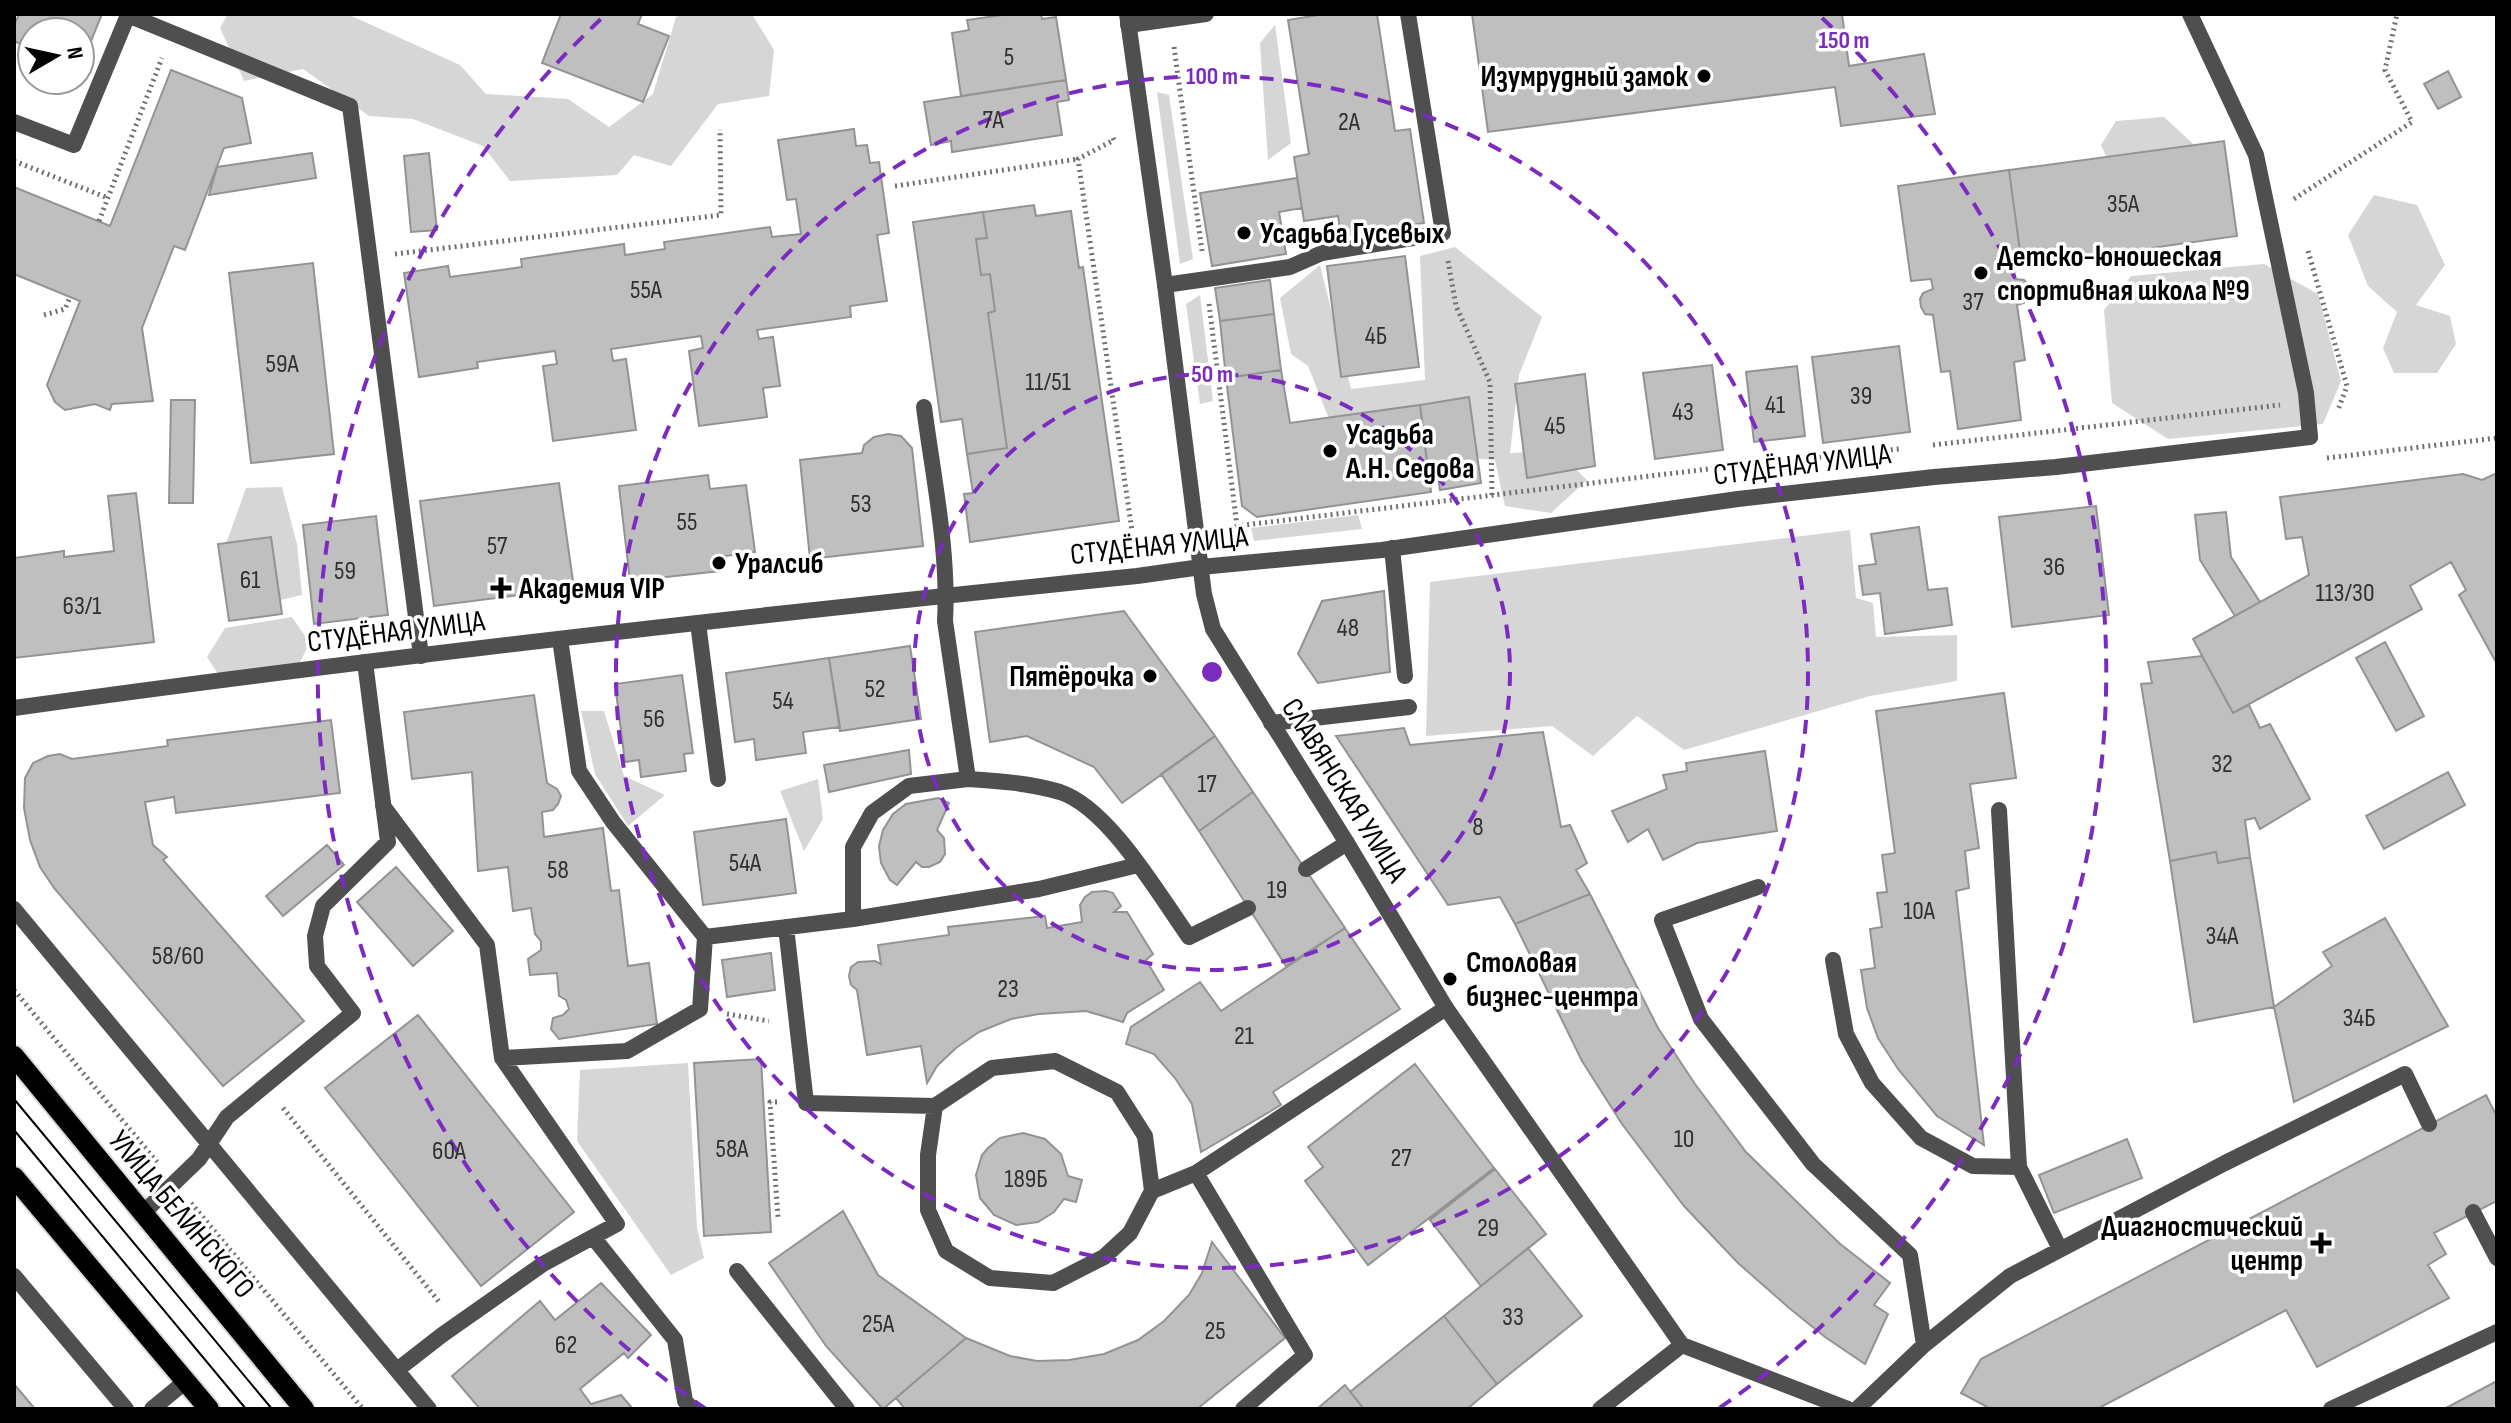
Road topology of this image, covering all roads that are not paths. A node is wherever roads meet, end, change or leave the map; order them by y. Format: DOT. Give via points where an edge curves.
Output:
graph roads {
  1 [pos="1206,14"];
  2 [pos="1408,14"];
  3 [pos="2190,14"];
  4 [pos="1128,20"];
  5 [pos="14,122"];
  6 [pos="1165,285"];
  7 [pos="924,407"];
  8 [pos="1392,548"];
  9 [pos="1201,567"];
  10 [pos="947,595"];
  11 [pos="698,623"];
  12 [pos="560,639"];
  13 [pos="421,656"];
  14 [pos="365,662"];
  15 [pos="1405,676"];
  16 [pos="1409,707"];
  17 [pos="14,708"];
  18 [pos="1271,723"];
  19 [pos="718,779"];
  20 [pos="968,779"];
  21 [pos="383,806"];
  22 [pos="1999,810"];
  23 [pos="1347,843"];
  24 [pos="1138,865"];
  25 [pos="1306,869"];
  26 [pos="1758,887"];
  27 [pos="1248,908"];
  28 [pos="14,909"];
  29 [pos="853,919"];
  30 [pos="786,927"];
  31 [pos="705,937"];
  32 [pos="1833,960"];
  33 [pos="1446,1008"];
  34 [pos="14,1056"];
  35 [pos="502,1058"];
  36 [pos="935,1106"];
  37 [pos="2429,1124"];
  38 [pos="209,1145"];
  39 [pos="2019,1167"];
  40 [pos="1196,1173"];
  41 [pos="14,1177"];
  42 [pos="1152,1191"];
  43 [pos="2473,1212"];
  44 [pos="142,1214"];
  45 [pos="593,1237"];
  46 [pos="2060,1249"];
  47 [pos="2497,1258"];
  48 [pos="737,1271"];
  49 [pos="14,1276"];
  50 [pos="2497,1332"];
  51 [pos="1682,1345"];
  52 [pos="1924,1345"];
  53 [pos="397,1370"];
  54 [pos="186,1381"];
  55 [pos="126,1409"];
  56 [pos="152,1409"];
  57 [pos="209,1409"];
  58 [pos="304,1409"];
  59 [pos="429,1409"];
  60 [pos="692,1409"];
  61 [pos="847,1409"];
  62 [pos="1243,1409"];
  63 [pos="1600,1409"];
  64 [pos="1848,1409"];
  65 [pos="1857,1409"];
  66 [pos="2331,1409"];
  1 -- 4 [label="street"];
  2 -- 6 [label="street" via="1443,233 1322,253 1290,267"];
  3 -- 8 [label="street, СТУДЁНАЯ УЛИЦА" via="2256,155 2310,437 1738,499"];
  4 -- 6 [label="street, СЛАВЯНСКАЯ УЛИЦА"];
  5 -- 13 [label="street" via="74,145 128,15 350,106"];
  6 -- 9 [label="street, СЛАВЯНСКАЯ УЛИЦА"];
  7 -- 10 [label="street"];
  8 -- 9 [label="street, СТУДЁНАЯ УЛИЦА"];
  8 -- 15 [label="street"];
  9 -- 10 [label="street, СТУДЁНАЯ УЛИЦА"];
  9 -- 18 [label="street, СЛАВЯНСКАЯ УЛИЦА" via="1213,629"];
  10 -- 11 [label="street, СТУДЁНАЯ УЛИЦА"];
  10 -- 20 [label="street" via="945,621"];
  11 -- 12 [label="street, СТУДЁНАЯ УЛИЦА"];
  11 -- 19 [label="street"];
  12 -- 13 [label="street, СТУДЁНАЯ УЛИЦА"];
  12 -- 31 [label="street" via="579,771"];
  13 -- 14 [label="street, СТУДЁНАЯ УЛИЦА"];
  14 -- 17 [label="street, СТУДЁНАЯ УЛИЦА"];
  14 -- 21 [label="street"];
  16 -- 18 [label="street"];
  18 -- 23 [label="street, СЛАВЯНСКАЯ УЛИЦА"];
  20 -- 24 [label="street" via="1063,793 1101,817"];
  20 -- 29 [label="street" via="909,786 872,813 853,847"];
  21 -- 35 [label="street" via="487,945"];
  21 -- 38 [label="street" via="388,842 323,906 315,936 317,966 353,1013 227,1117"];
  22 -- 39 [label="street"];
  23 -- 25 [label="street"];
  23 -- 33 [label="street, СЛАВЯНСКАЯ УЛИЦА"];
  24 -- 27 [label="street" via="1189,937"];
  24 -- 29 [label="street" via="1039,889"];
  26 -- 52 [label="street" via="1662,920 1701,1019 1813,1164 1910,1255"];
  28 -- 38 [label="street"];
  29 -- 30 [label="street"];
  30 -- 31 [label="street"];
  30 -- 36 [label="street" via="806,1103"];
  31 -- 35 [label="street" via="700,1009 627,1051"];
  32 -- 39 [label="street" via="1846,1034 1872,1083 1921,1138 1973,1166"];
  33 -- 40 [label="street"];
  33 -- 51 [label="street, СЛАВЯНСКАЯ УЛИЦА"];
  34 -- 44 [label="main road, УЛИЦА БЕЛИНСКОГО"];
  35 -- 45 [label="street" via="617,1224"];
  36 -- 42 [label="street" via="992,1068 1055,1061 1117,1092 1145,1136"];
  36 -- 42 [label="street" via="928,1210 946,1251 990,1278 1053,1283 1104,1257 1130,1233"];
  37 -- 46 [label="street" via="2405,1074"];
  38 -- 44 [label="street"];
  38 -- 53 [label="street"];
  39 -- 46 [label="street"];
  40 -- 42 [label="street"];
  40 -- 62 [label="street" via="1305,1355"];
  41 -- 54 [label="main road"];
  43 -- 47 [label="street"];
  44 -- 58 [label="main road, УЛИЦА БЕЛИНСКОГО"];
  45 -- 53 [label="street" via="543,1264"];
  45 -- 60 [label="street" via="675,1340 685,1401"];
  46 -- 52 [label="street" via="2010,1276"];
  48 -- 61 [label="street"];
  49 -- 55 [label="street"];
  50 -- 66 [label="street"];
  51 -- 63 [label="street"];
  51 -- 64 [label="street"];
  52 -- 65 [label="street"];
  53 -- 59 [label="street"];
  54 -- 56 [label="street"];
  54 -- 57 [label="main road"];
}
